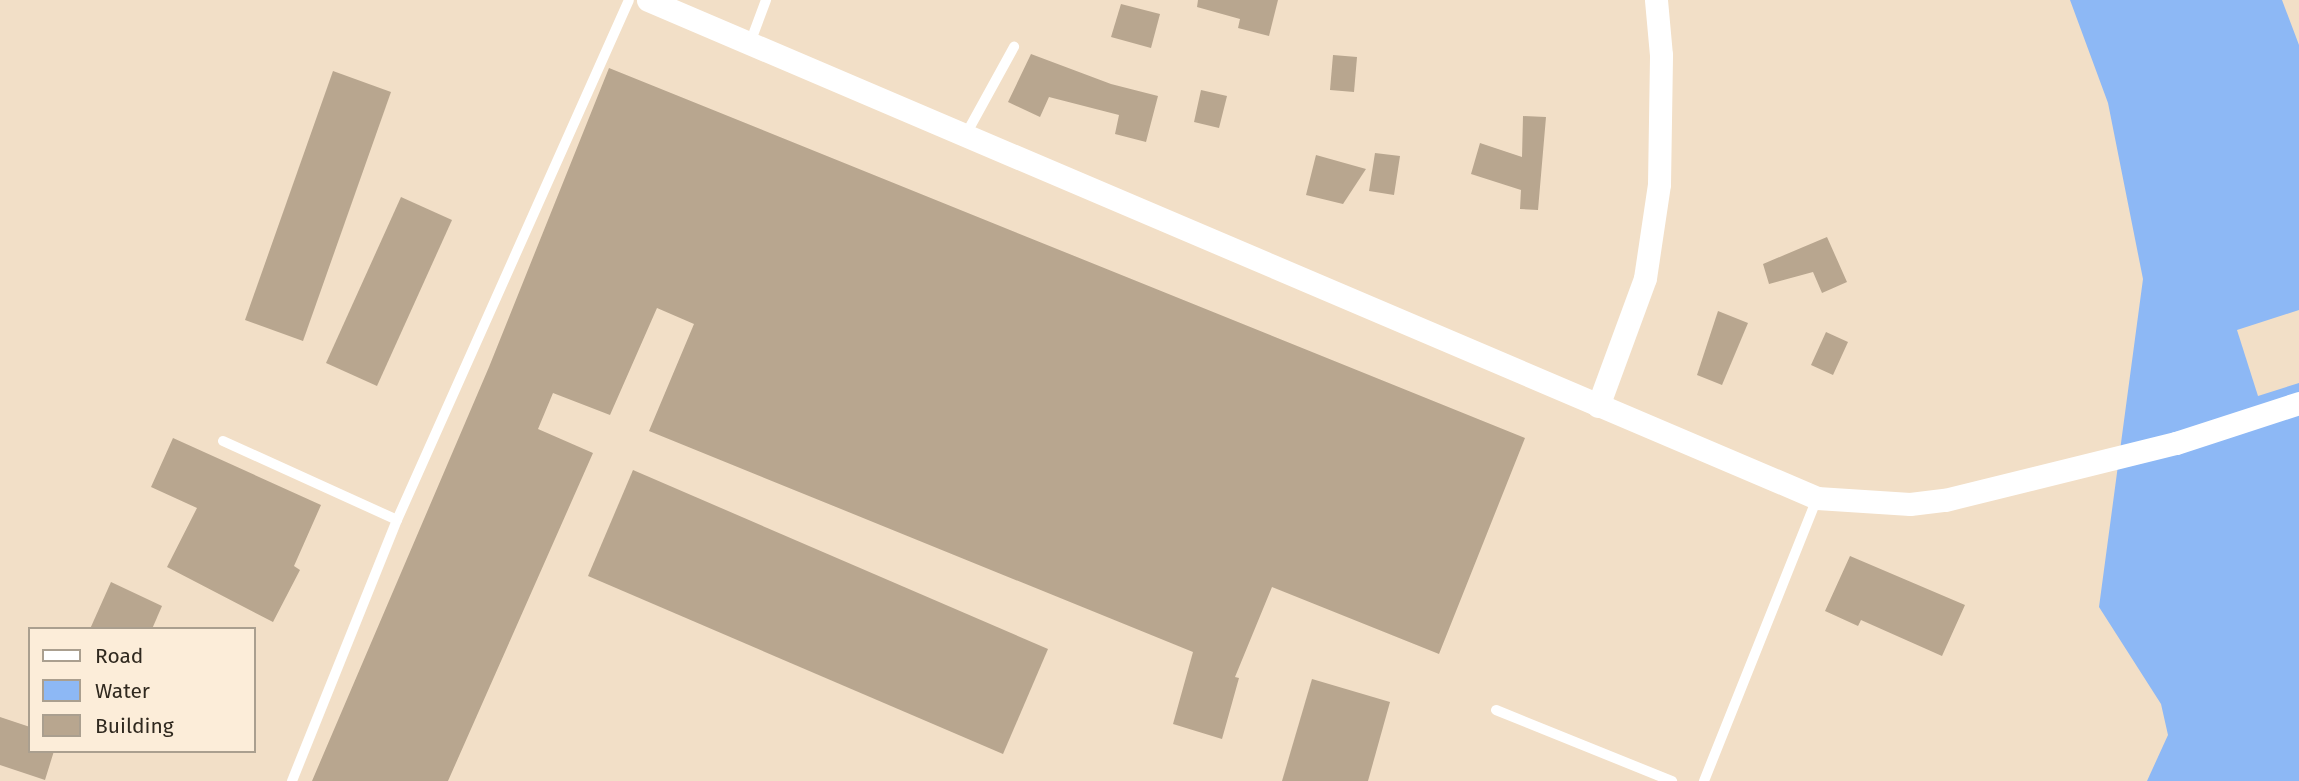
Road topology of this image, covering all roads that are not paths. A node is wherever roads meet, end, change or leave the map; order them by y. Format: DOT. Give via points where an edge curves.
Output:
graph roads {
  1 [pos="629,0"];
  2 [pos="648,0"];
  3 [pos="766,0"];
  4 [pos="1656,0"];
  5 [pos="750,43"];
  6 [pos="1014,47"];
  7 [pos="965,136"];
  8 [pos="2299,403"];
  9 [pos="1598,406"];
  10 [pos="223,441"];
  11 [pos="1817,498"];
  12 [pos="397,520"];
  13 [pos="1496,710"];
  14 [pos="292,781"];
  15 [pos="1672,781"];
  16 [pos="1704,781"];
  1 -- 12 [label="lane"];
  2 -- 5 [label="street"];
  3 -- 5 [label="lane"];
  4 -- 9 [label="street" via="1661,55 1659,184 1646,278"];
  5 -- 7 [label="street"];
  6 -- 7 [label="lane"];
  7 -- 9 [label="street"];
  8 -- 11 [label="street" via="2176,443 1944,500 1910,504"];
  9 -- 11 [label="street"];
  10 -- 12 [label="lane"];
  11 -- 16 [label="lane"];
  12 -- 14 [label="lane"];
  13 -- 15 [label="lane"];
}
